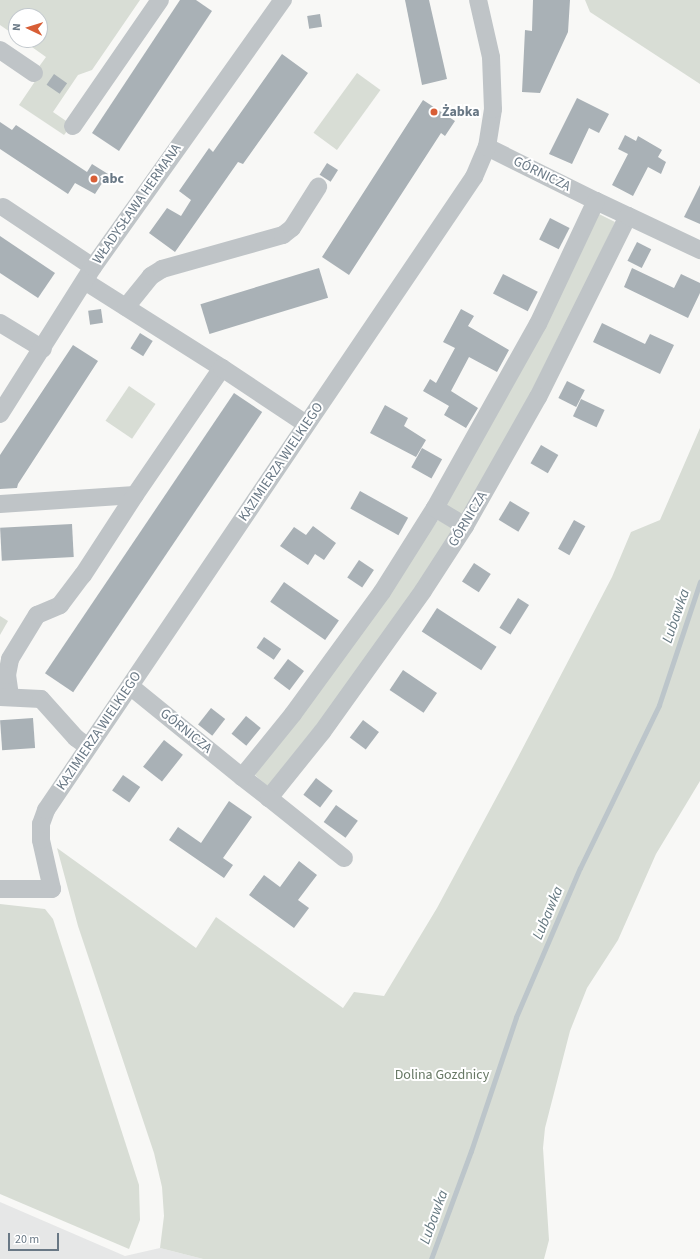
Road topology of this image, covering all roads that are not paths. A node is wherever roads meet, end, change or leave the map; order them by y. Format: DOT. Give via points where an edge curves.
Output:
graph roads {
  1 [pos="160,0"];
  2 [pos="283,0"];
  3 [pos="478,0"];
  4 [pos="0,50"];
  5 [pos="34,73"];
  6 [pos="74,126"];
  7 [pos="487,147"];
  8 [pos="318,187"];
  9 [pos="596,201"];
  10 [pos="3,207"];
  11 [pos="628,216"];
  12 [pos="700,250"];
  13 [pos="89,274"];
  14 [pos="126,307"];
  15 [pos="0,323"];
  16 [pos="43,350"];
  17 [pos="222,368"];
  18 [pos="0,414"];
  19 [pos="306,424"];
  20 [pos="135,495"];
  21 [pos="0,504"];
  22 [pos="435,508"];
  23 [pos="465,526"];
  24 [pos="130,686"];
  25 [pos="5,697"];
  26 [pos="87,746"];
  27 [pos="242,776"];
  28 [pos="268,798"];
  29 [pos="344,858"];
  30 [pos="0,888"];
  1 -- 6 [label="street"];
  2 -- 13 [label="street, WŁADYSŁAWA HERMANA"];
  3 -- 7 [label="street, KAZIMIERZA WIELKIEGO" via="491,57 493,83 493,108"];
  4 -- 5 [label="street"];
  7 -- 9 [label="street, GÓRNICZA"];
  7 -- 19 [label="street, KAZIMIERZA WIELKIEGO" via="474,177 456,205"];
  8 -- 14 [label="street" via="292,228 283,235 162,269 151,276"];
  9 -- 11 [label="street, GÓRNICZA"];
  9 -- 22 [label="street" via="534,331"];
  10 -- 13 [label="street"];
  11 -- 12 [label="street, GÓRNICZA"];
  11 -- 23 [label="street, GÓRNICZA" via="538,397"];
  13 -- 14 [label="street"];
  13 -- 16 [label="street, WŁADYSŁAWA HERMANA"];
  14 -- 17 [label="street"];
  15 -- 16 [label="street"];
  16 -- 18 [label="street, WŁADYSŁAWA HERMANA"];
  17 -- 19 [label="street"];
  17 -- 20 [label="street"];
  19 -- 24 [label="street, KAZIMIERZA WIELKIEGO"];
  20 -- 21 [label="street"];
  20 -- 25 [label="street" via="83,575 60,605 37,615 10,659"];
  22 -- 23 [label="street"];
  22 -- 27 [label="street" via="378,598 293,714"];
  23 -- 28 [label="street, GÓRNICZA" via="383,649 322,732"];
  24 -- 26 [label="street, KAZIMIERZA WIELKIEGO"];
  24 -- 27 [label="street, GÓRNICZA"];
  25 -- 26 [label="street" via="41,699 76,738"];
  26 -- 30 [label="street, KAZIMIERZA WIELKIEGO" via="46,810 41,824 41,840 52,889"];
  27 -- 28 [label="street, GÓRNICZA"];
  28 -- 29 [label="street, GÓRNICZA"];
}
